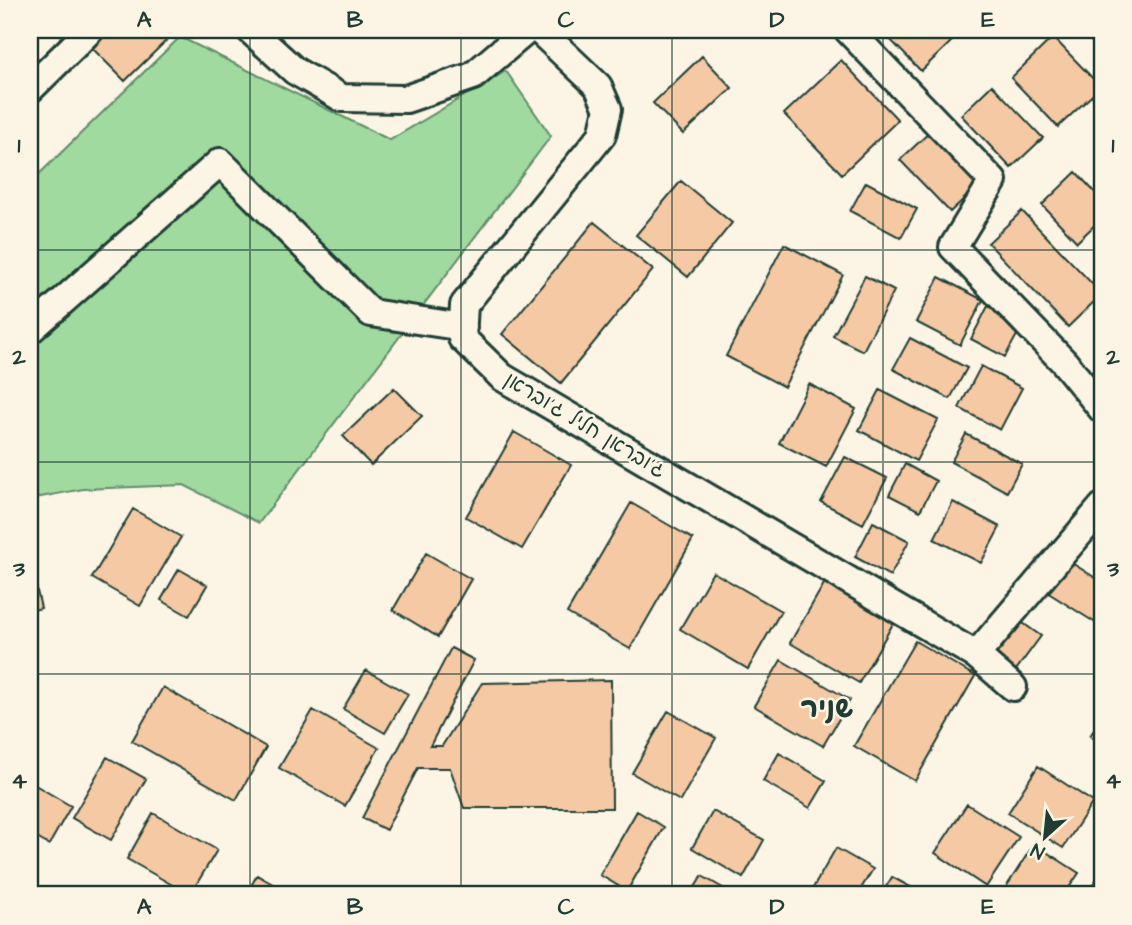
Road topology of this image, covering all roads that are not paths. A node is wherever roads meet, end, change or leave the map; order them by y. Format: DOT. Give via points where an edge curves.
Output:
graph roads {
  1 [pos="90,30"];
  2 [pos="250,30"];
  3 [pos="527,30"];
  4 [pos="539,30"];
  5 [pos="848,30"];
  6 [pos="30,89"];
  7 [pos="463,327"];
  8 [pos="30,330"];
  9 [pos="1102,409"];
  10 [pos="1102,507"];
  11 [pos="976,655"];
  12 [pos="1013,687"];
  1 -- 6 [label="street"];
  2 -- 3 [label="street" via="295,71 342,98 393,99 406,99 473,76"];
  4 -- 7 [label="street" via="598,86 608,109 601,135 464,305"];
  5 -- 9 [label="street" via="993,180 953,247 1064,362"];
  7 -- 8 [label="street" via="370,313 220,162"];
  7 -- 11 [label="street, ג'ובראן חליל ג'ובראן" via="462,338 502,377"];
  10 -- 11 [label="street"];
  11 -- 12 [label="street"];
}
